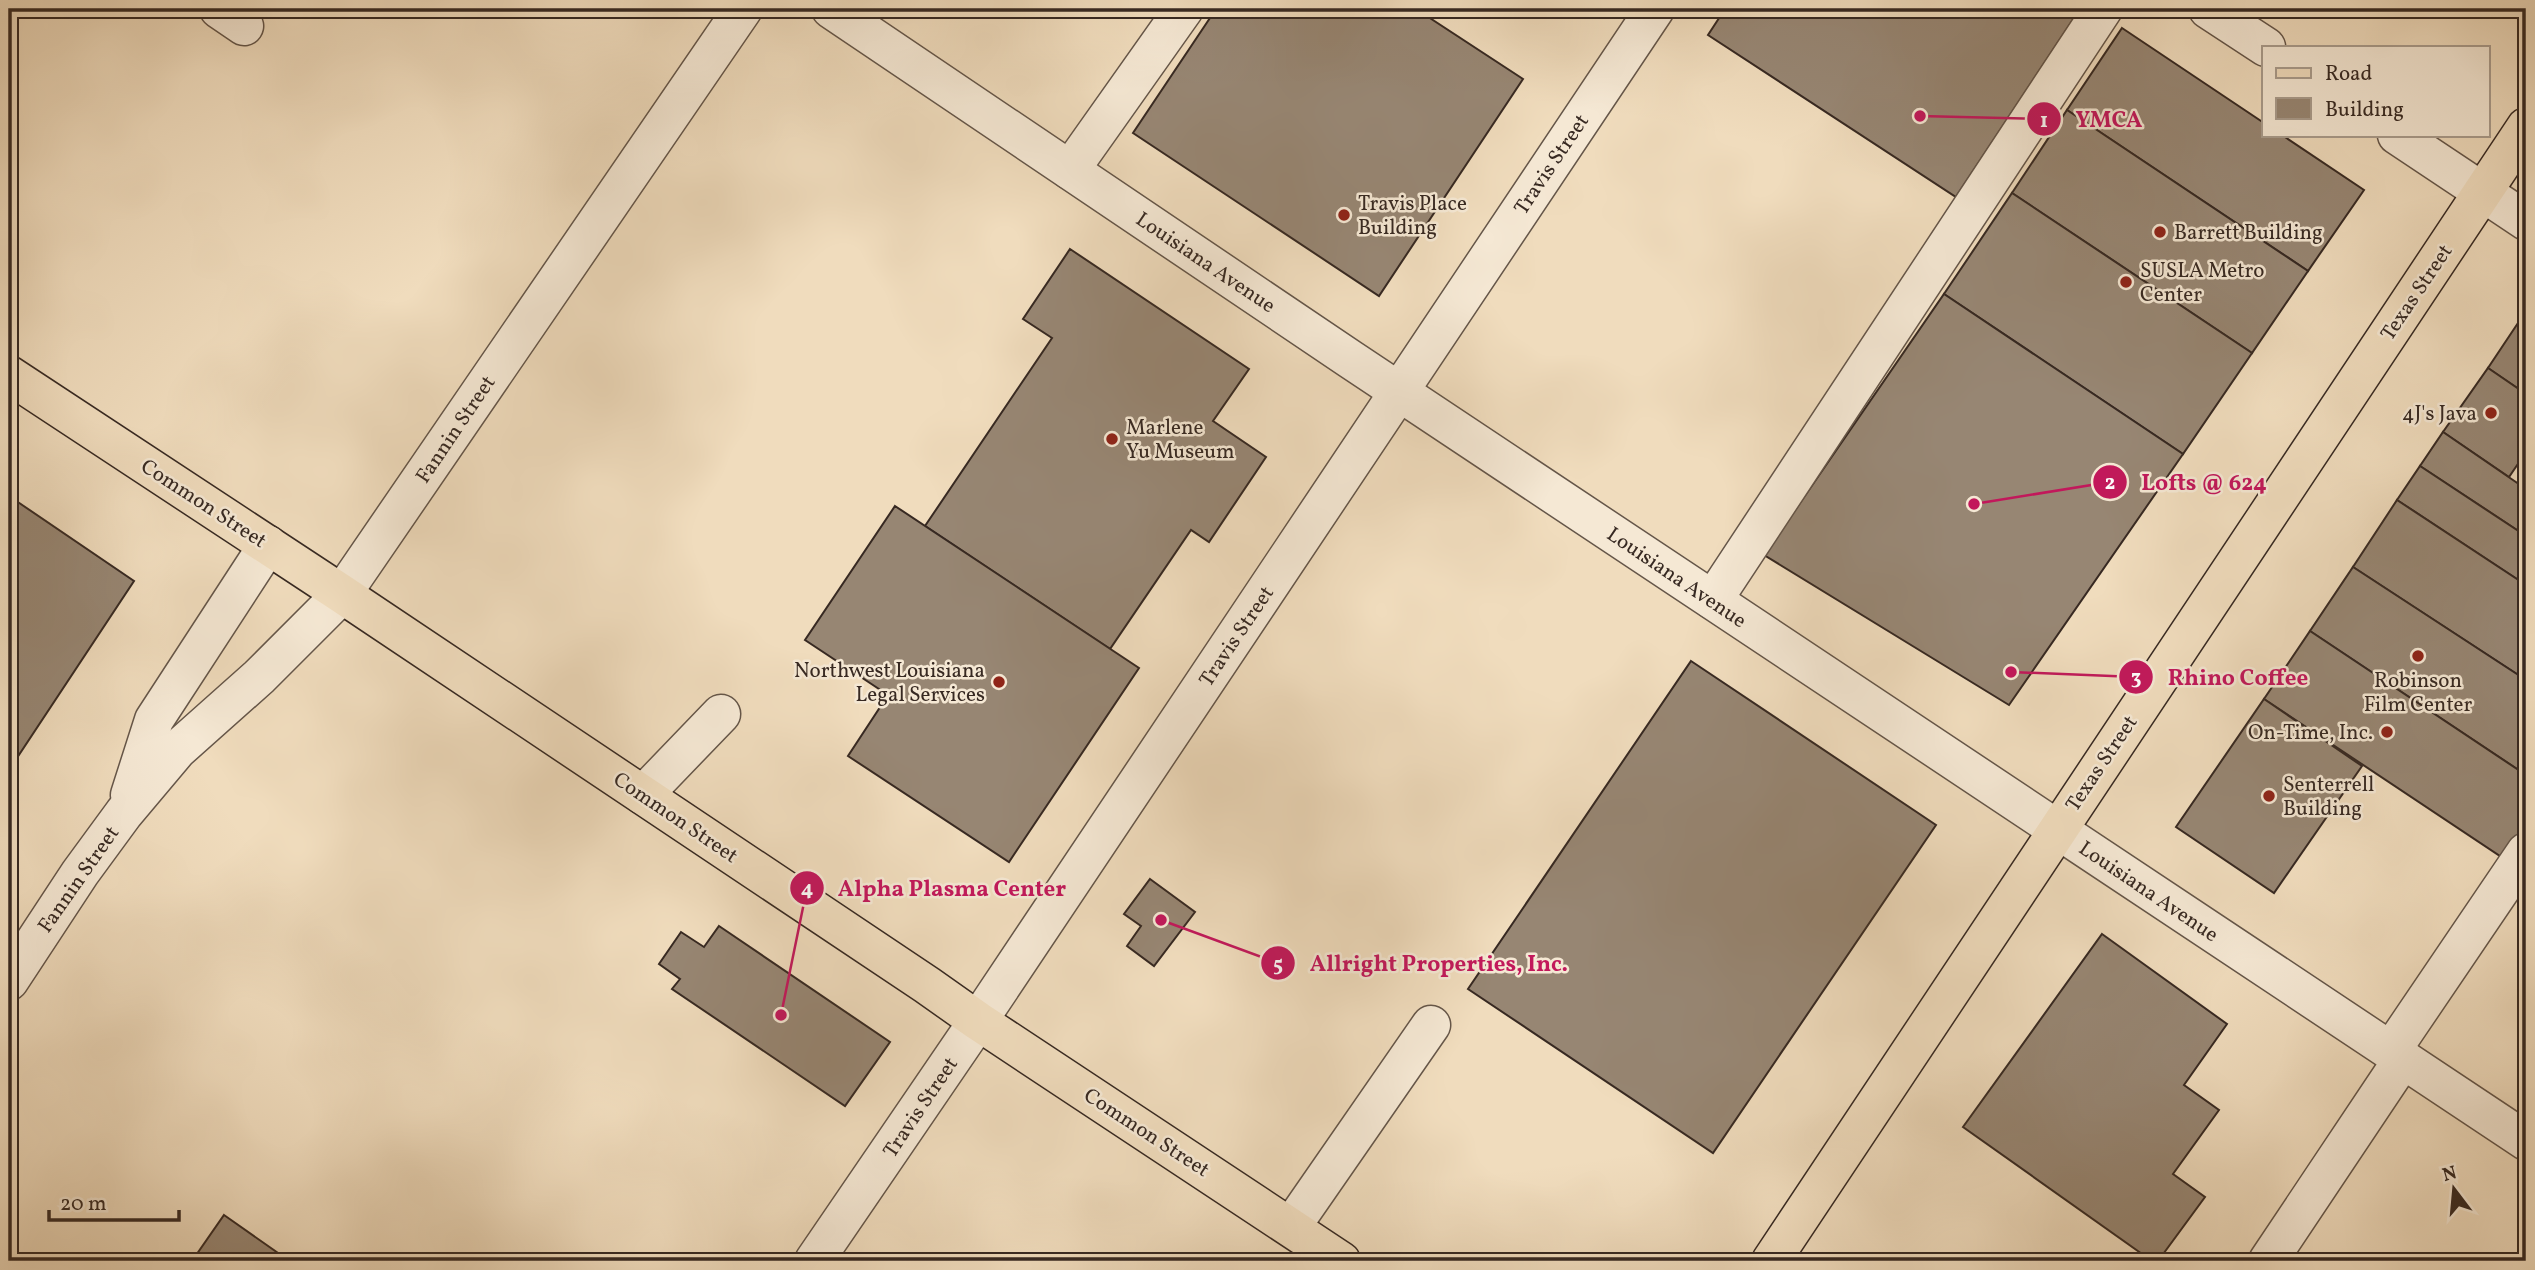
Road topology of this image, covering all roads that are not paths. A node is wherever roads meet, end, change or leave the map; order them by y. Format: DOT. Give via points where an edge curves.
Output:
graph roads {
  1 [pos="743,9"];
  2 [pos="831,9"];
  3 [pos="1184,9"];
  4 [pos="1655,9"];
  5 [pos="2103,9"];
  6 [pos="2208,9"];
  7 [pos="2264,46"];
  8 [pos="2526,127"];
  9 [pos="2399,136"];
  10 [pos="1070,170"];
  11 [pos="2483,192"];
  12 [pos="2526,221"];
  13 [pos="9,375"];
  14 [pos="1399,391"];
  15 [pos="268,545"];
  16 [pos="342,594"];
  17 [pos="1713,600"];
  18 [pos="721,713"];
  19 [pos="643,795"];
  20 [pos="124,813"];
  21 [pos="2057,829"];
  22 [pos="2526,852"];
  23 [pos="9,981"];
  24 [pos="978,1021"];
  25 [pos="1431,1025"];
  26 [pos="2397,1055"];
  27 [pos="2526,1142"];
  28 [pos="1292,1227"];
  29 [pos="814,1261"];
  30 [pos="1341,1261"];
  31 [pos="1771,1261"];
  32 [pos="2268,1261"];
  1 -- 16 [label="street, Fannin Street"];
  2 -- 10 [label="street, Louisiana Avenue"];
  3 -- 10 [label="street"];
  4 -- 14 [label="street, Travis Street"];
  5 -- 17 [label="street"];
  6 -- 7 [label="street"];
  8 -- 11 [label="main road, Texas Street"];
  9 -- 11 [label="street"];
  10 -- 14 [label="street, Louisiana Avenue"];
  11 -- 12 [label="street"];
  11 -- 21 [label="main road, Texas Street"];
  13 -- 15 [label="main road, Common Street"];
  14 -- 17 [label="street, Louisiana Avenue"];
  14 -- 24 [label="street, Travis Street"];
  15 -- 16 [label="main road, Common Street"];
  15 -- 20 [label="street, Fannin Street" via="154,720"];
  16 -- 19 [label="main road, Common Street"];
  16 -- 20 [label="street, Fannin Street" via="177,750"];
  17 -- 21 [label="street, Louisiana Avenue"];
  18 -- 19 [label="street"];
  19 -- 24 [label="main road, Common Street"];
  20 -- 23 [label="street, Fannin Street"];
  21 -- 26 [label="street, Louisiana Avenue"];
  21 -- 31 [label="main road, Texas Street"];
  22 -- 26 [label="street"];
  24 -- 28 [label="main road, Common Street"];
  24 -- 29 [label="street, Travis Street"];
  25 -- 28 [label="street"];
  26 -- 27 [label="street, Louisiana Avenue"];
  26 -- 32 [label="street"];
  28 -- 30 [label="main road, Common Street"];
}
